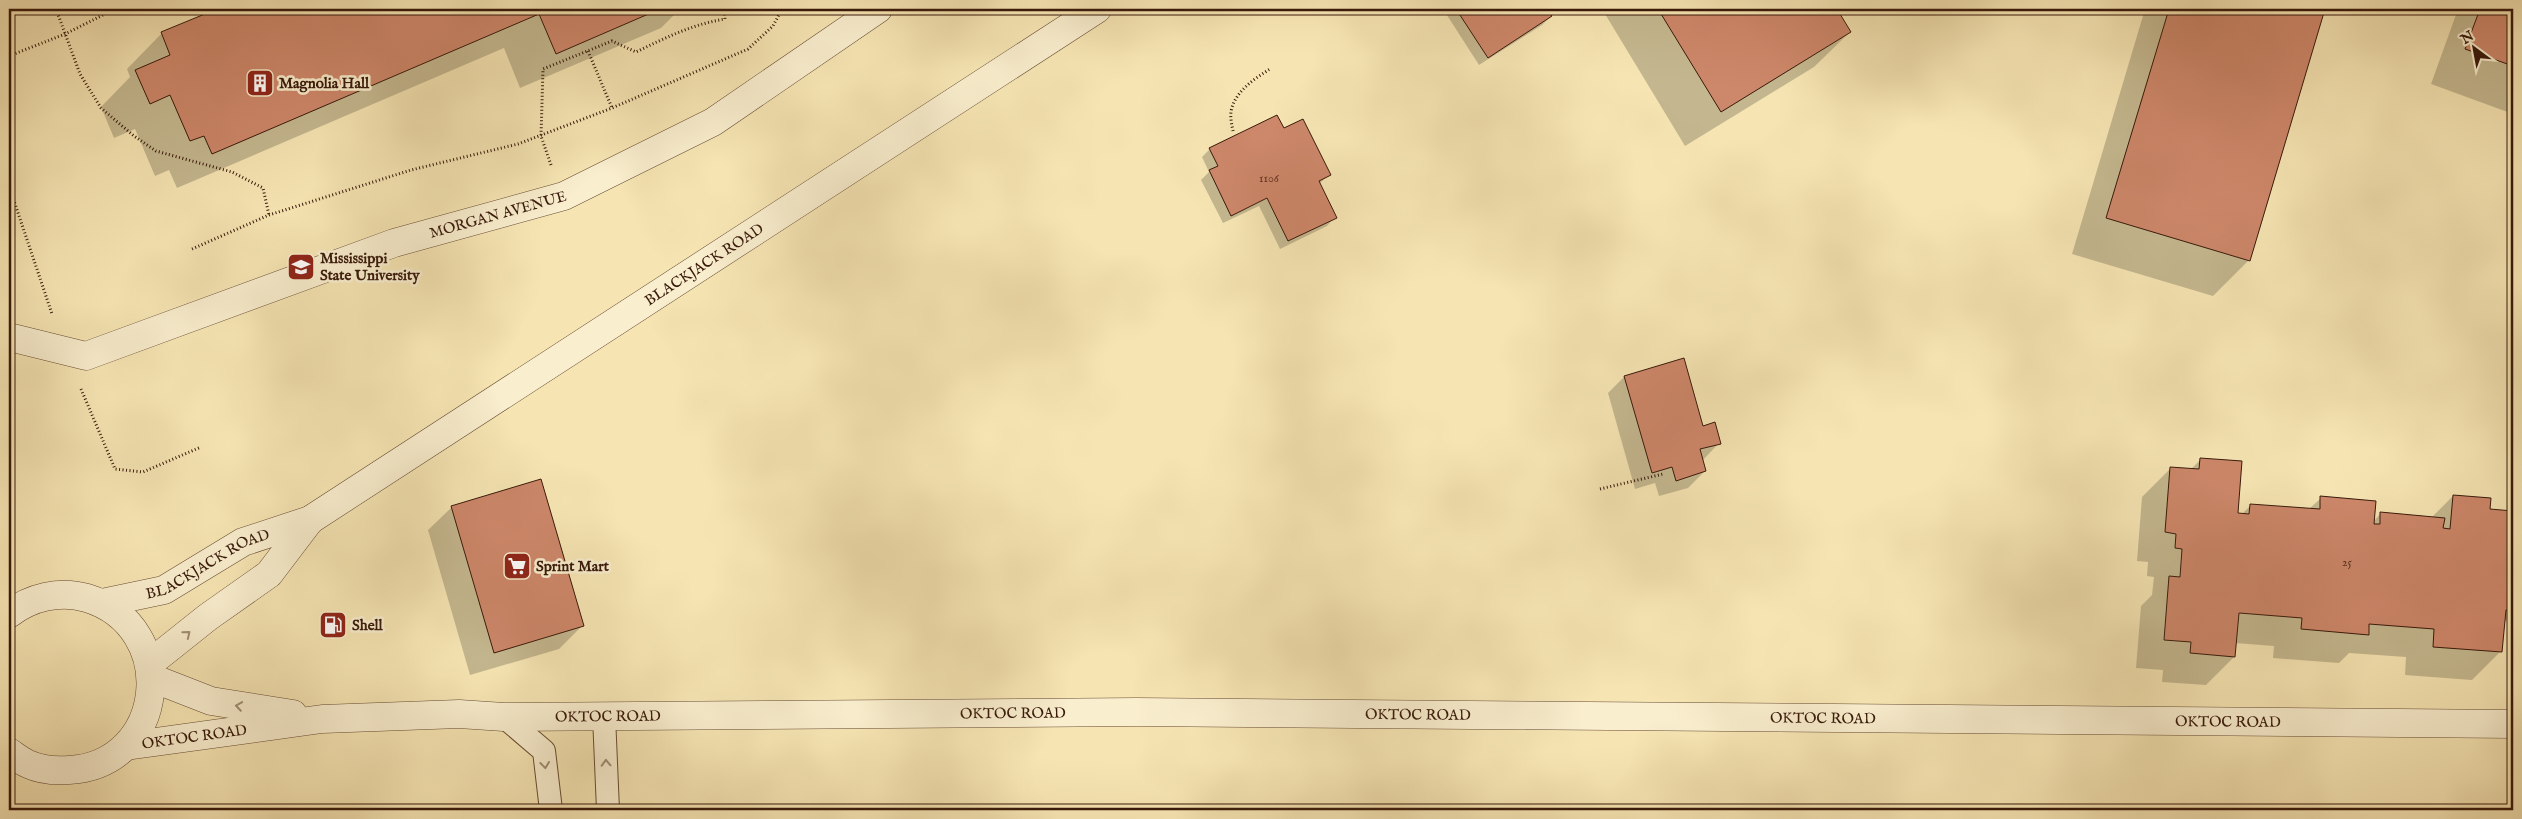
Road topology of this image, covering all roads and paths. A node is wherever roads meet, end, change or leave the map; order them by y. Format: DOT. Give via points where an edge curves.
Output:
graph roads {
  1 [pos="56,9"];
  2 [pos="115,9"];
  3 [pos="724,9"];
  4 [pos="782,9"];
  5 [pos="878,9"];
  6 [pos="1097,9"];
  7 [pos="65,34"];
  8 [pos="588,50"];
  9 [pos="9,56"];
  10 [pos="1270,69"];
  11 [pos="612,108"];
  12 [pos="1233,131"];
  13 [pos="540,136"];
  14 [pos="553,168"];
  15 [pos="269,215"];
  16 [pos="192,249"];
  17 [pos="9,337"];
  18 [pos="1663,474"];
  19 [pos="1600,489"];
  20 [pos="310,520"];
  21 [pos="102,603"];
  22 [pos="9,614"];
  23 [pos="151,671"];
  24 [pos="604,716"];
  25 [pos="504,717"];
  26 [pos="322,719"];
  27 [pos="2513,724"];
  28 [pos="126,746"];
  29 [pos="15,761"];
  30 [pos="551,810"];
  31 [pos="608,810"];
  1 -- 7 [label="path"];
  2 -- 7 [label="path"];
  3 -- 8 [label="path" via="725,19 705,22 636,52 612,41"];
  4 -- 11 [label="path" via="773,26 748,49"];
  5 -- 17 [label="street, MORGAN AVENUE" via="713,122 564,196 394,243 86,356"];
  6 -- 20 [label="street, BLACKJACK ROAD"];
  7 -- 9 [label="path"];
  7 -- 15 [label="path" via="80,74 101,108 156,151 232,172 263,188"];
  8 -- 11 [label="path"];
  8 -- 13 [label="path" via="543,69"];
  10 -- 12 [label="path" via="1239,92 1230,112"];
  11 -- 13 [label="path"];
  13 -- 14 [label="path"];
  13 -- 15 [label="path" via="411,170"];
  15 -- 16 [label="path"];
  18 -- 19 [label="path"];
  20 -- 21 [label="street, BLACKJACK ROAD" via="243,542 164,590"];
  23 -- 20 [label="street, BLACKJACK ROAD, one-way" via="208,617 269,574"];
  21 -- 22 [label="street, BLACKJACK ROAD" via="76,595 48,595 22,604"];
  21 -- 23 [label="street, BLACKJACK ROAD" via="122,616 138,634"];
  26 -- 23 [label="street, OKTOC ROAD, one-way" via="211,701"];
  23 -- 28 [label="street, BLACKJACK ROAD" via="150,703"];
  24 -- 25 [label="street, OKTOC ROAD"];
  24 -- 27 [label="street, OKTOC ROAD" via="1137,712"];
  31 -- 24 [label="lane, one-way"];
  25 -- 26 [label="street, OKTOC ROAD" via="459,714"];
  25 -- 30 [label="lane, one-way" via="544,751"];
  26 -- 28 [label="street, OKTOC ROAD"];
  28 -- 29 [label="street, BLACKJACK ROAD" via="104,761 80,770 54,771"];
}
